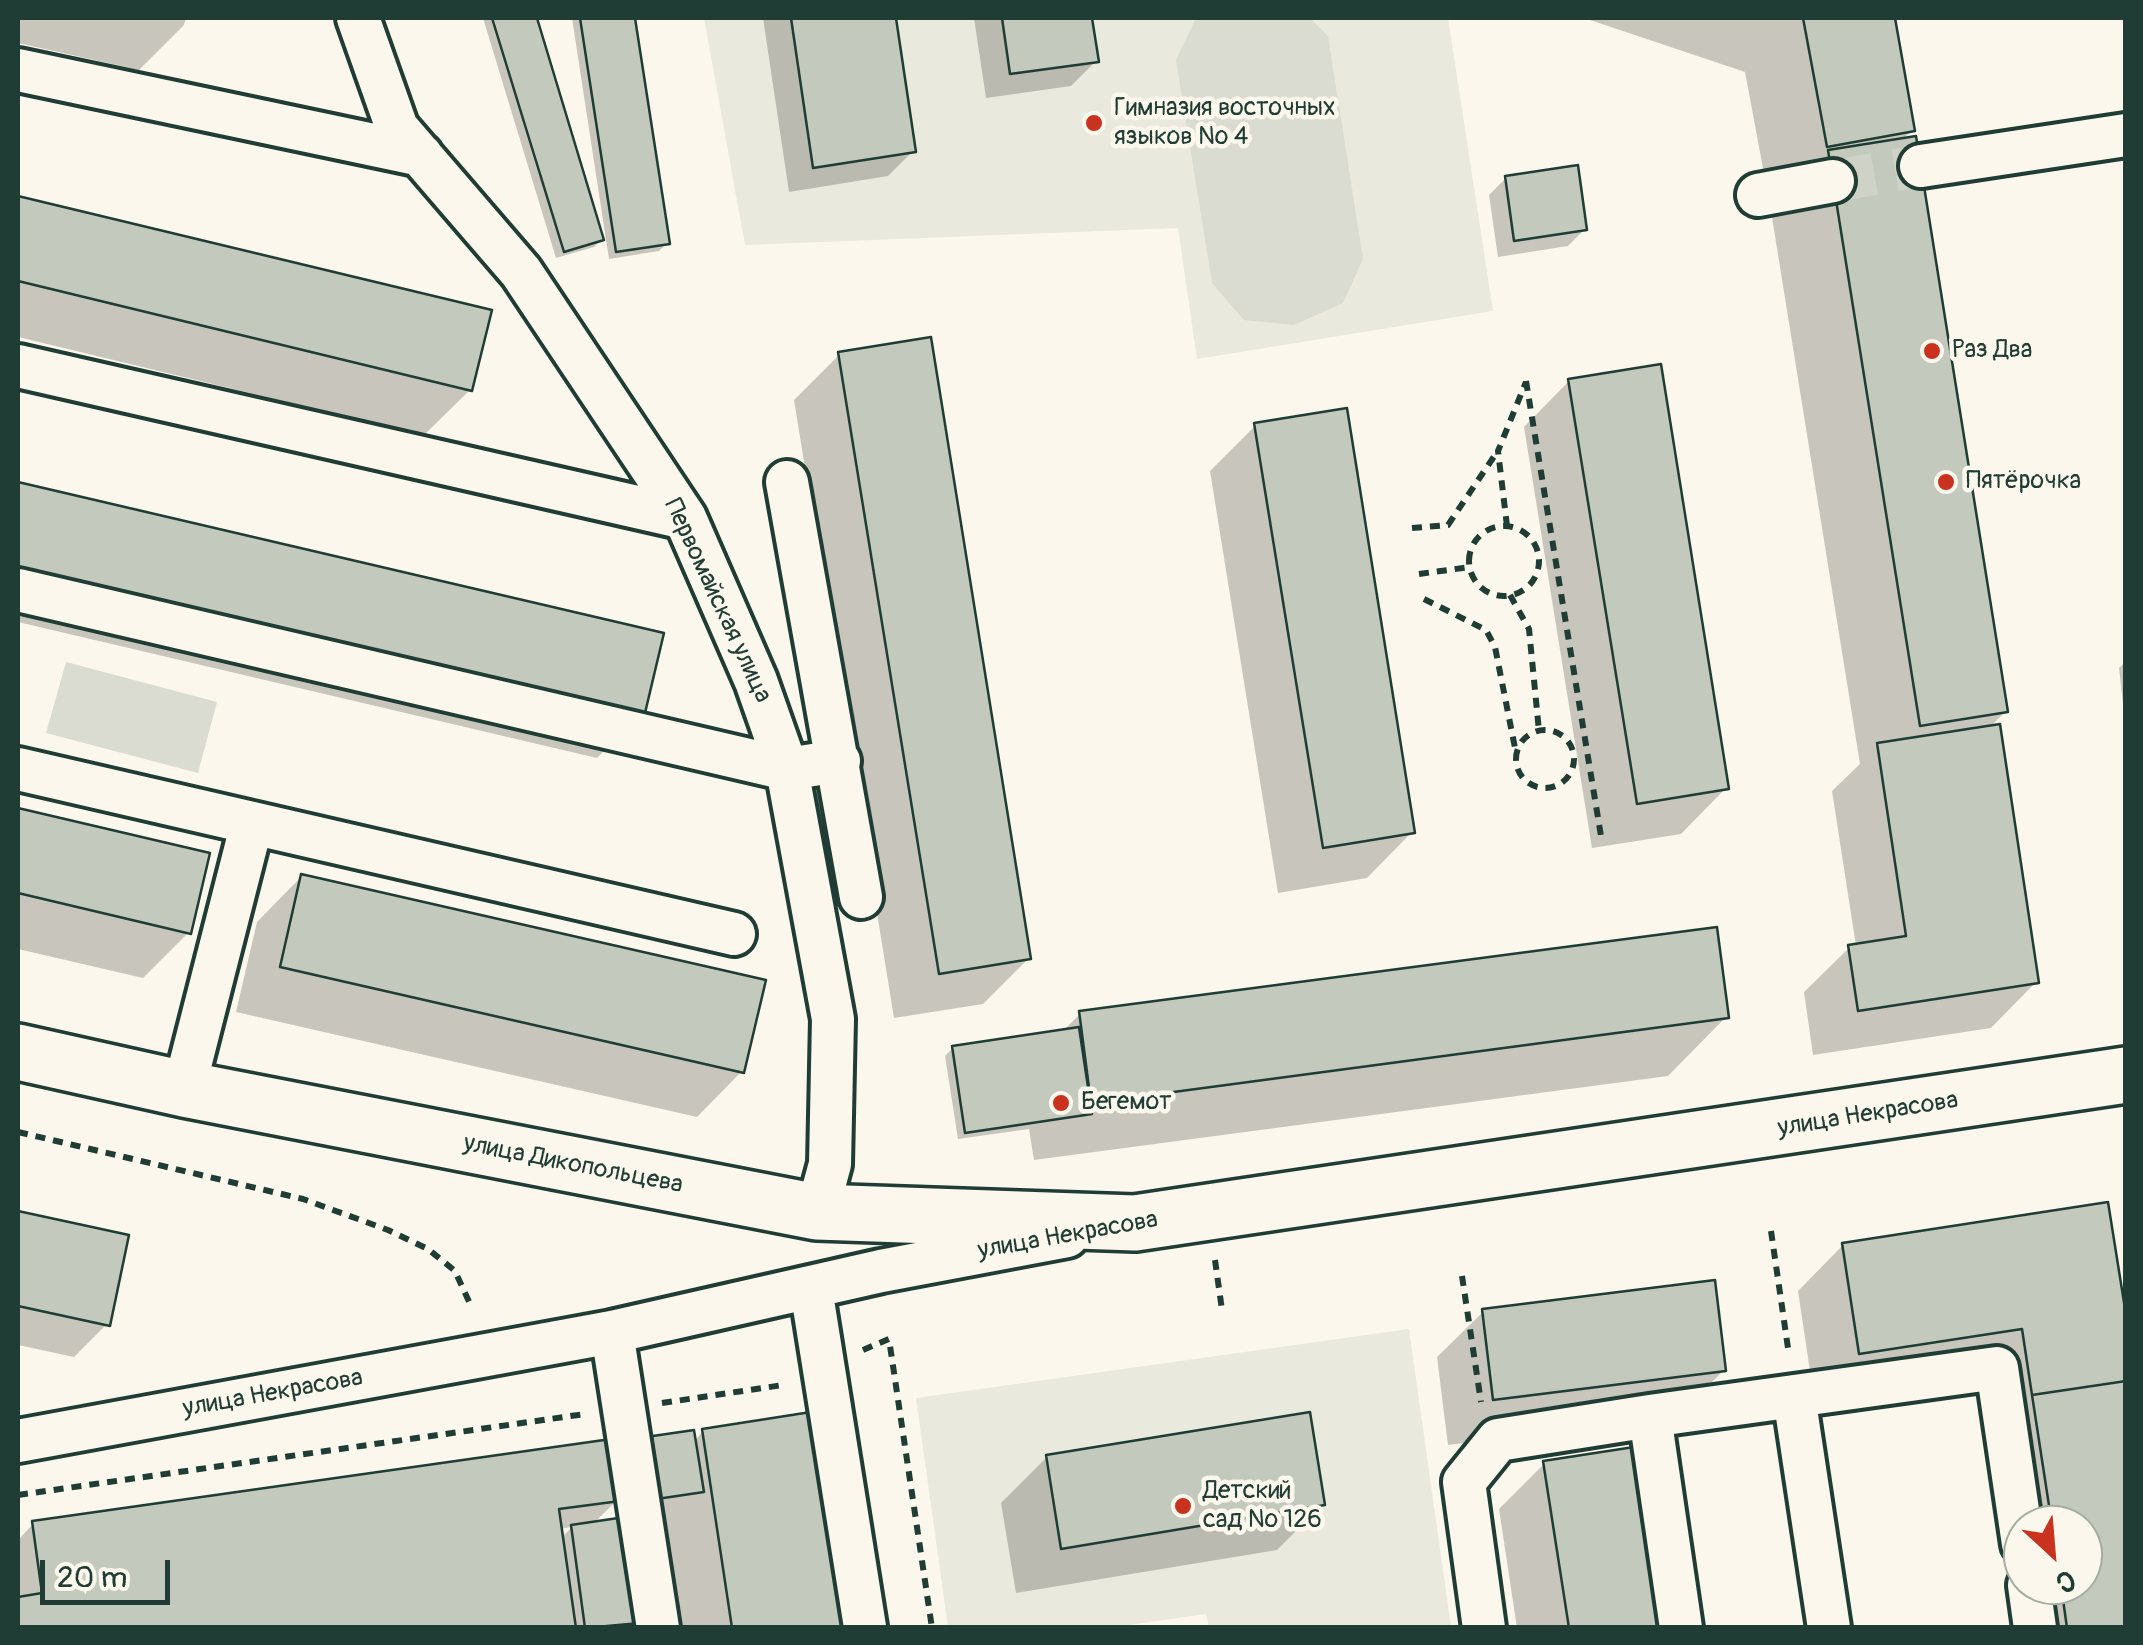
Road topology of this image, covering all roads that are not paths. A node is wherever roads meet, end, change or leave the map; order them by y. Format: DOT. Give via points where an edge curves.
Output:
graph roads {
  1 [pos="358,18"];
  2 [pos="18,70"];
  3 [pos="2126,135"];
  4 [pos="422,155"];
  5 [pos="1921,166"];
  6 [pos="1833,181"];
  7 [pos="1758,195"];
  8 [pos="18,366"];
  9 [pos="787,482"];
  10 [pos="685,518"];
  11 [pos="18,590"];
  12 [pos="839,760"];
  13 [pos="18,770"];
  14 [pos="786,770"];
  15 [pos="252,824"];
  16 [pos="861,898"];
  17 [pos="734,934"];
  18 [pos="18,1052"];
  19 [pos="2126,1075"];
  20 [pos="184,1089"];
  21 [pos="817,1212"];
  22 [pos="1135,1223"];
  23 [pos="811,1288"];
  24 [pos="612,1332"];
  25 [pos="1794,1396"];
  26 [pos="1650,1416"];
  27 [pos="18,1441"];
  28 [pos="2017,1505"];
  29 [pos="865,1627"];
  30 [pos="658,1628"];
  31 [pos="1484,1628"];
  32 [pos="1681,1628"];
  33 [pos="1829,1628"];
  1 -- 4 [label="street, Первомайская улица" via="396,128"];
  2 -- 4 [label="street"];
  3 -- 5 [label="street"];
  4 -- 10 [label="street, Первомайская улица" via="521,272"];
  6 -- 7 [label="street"];
  8 -- 10 [label="street"];
  9 -- 12 [label="street"];
  10 -- 14 [label="street, Первомайская улица" via="756,680"];
  11 -- 14 [label="street"];
  12 -- 14 [label="street"];
  12 -- 16 [label="street"];
  13 -- 15 [label="street"];
  14 -- 21 [label="street, Первомайская улица" via="832,1019 830,1164"];
  15 -- 17 [label="street"];
  15 -- 20 [label="street"];
  18 -- 20 [label="main road, улица Дикопольцева"];
  19 -- 22 [label="main road, улица Некрасова"];
  20 -- 21 [label="main road, улица Дикопольцева"];
  21 -- 22 [label="main road, улица Дикопольцева"];
  22 -- 23 [label="street, улица Некрасова"];
  23 -- 24 [label="street, улица Некрасова"];
  23 -- 29 [label="street"];
  24 -- 27 [label="street, улица Некрасова"];
  24 -- 30 [label="street"];
  25 -- 26 [label="street"];
  25 -- 28 [label="street" via="1997,1368"];
  25 -- 33 [label="street"];
  26 -- 31 [label="street" via="1498,1440 1464,1482"];
  26 -- 32 [label="street"];
}
